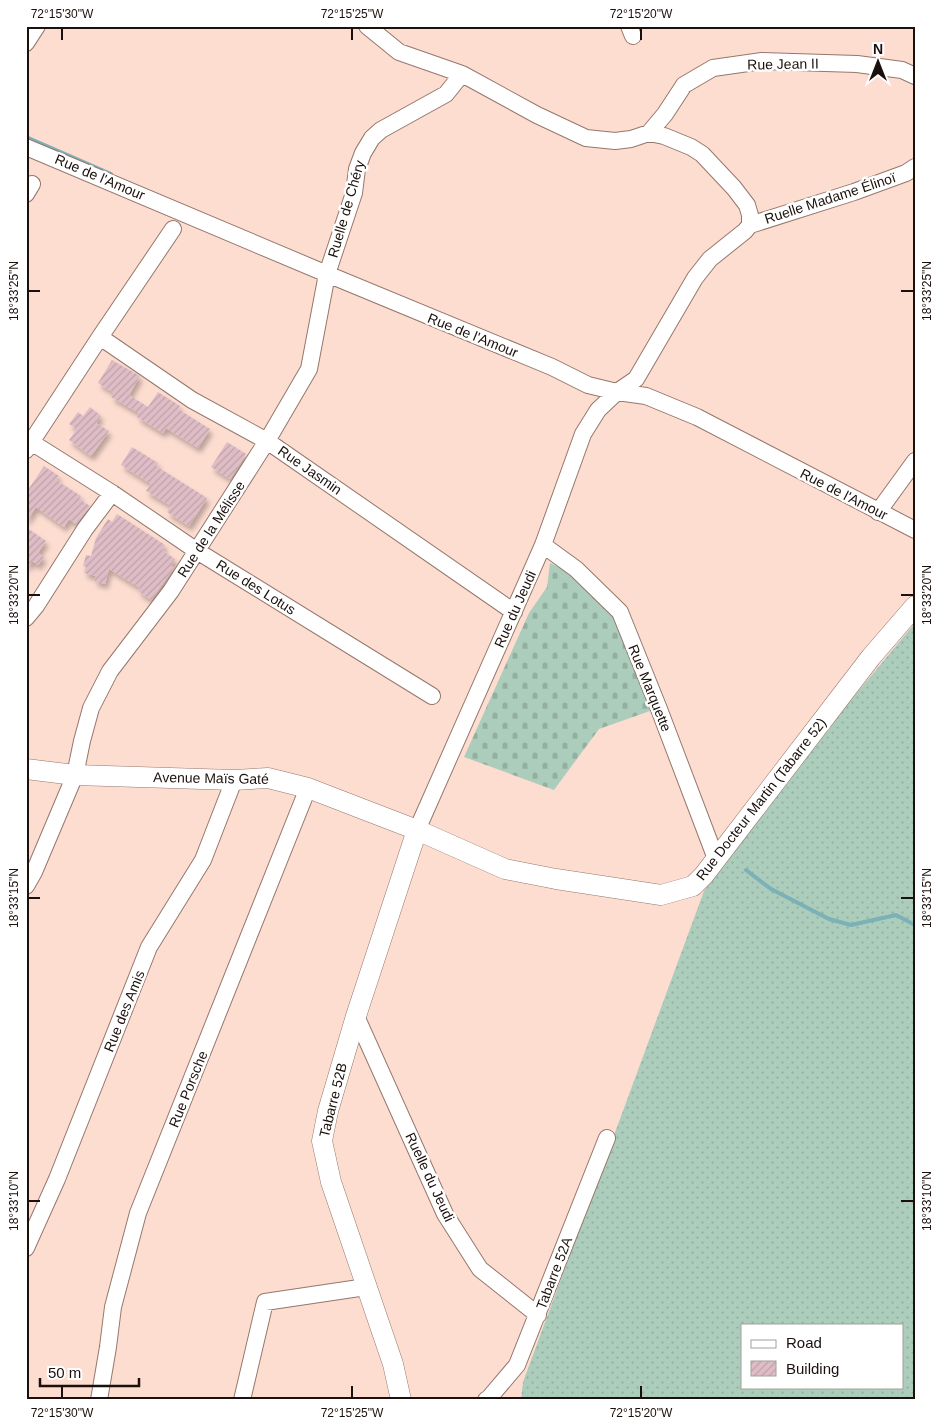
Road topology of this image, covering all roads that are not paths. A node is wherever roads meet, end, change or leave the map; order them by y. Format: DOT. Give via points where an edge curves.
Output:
graph roads {
  1 [pos="37,26"];
  2 [pos="367,26"];
  3 [pos="26,43"];
  4 [pos="462,74"];
  5 [pos="915,76"];
  6 [pos="649,133"];
  7 [pos="26,147"];
  8 [pos="915,167"];
  9 [pos="750,225"];
  10 [pos="173,230"];
  11 [pos="327,274"];
  12 [pos="100,337"];
  13 [pos="617,392"];
  14 [pos="267,441"];
  15 [pos="29,446"];
  16 [pos="915,461"];
  17 [pos="112,493"];
  18 [pos="878,512"];
  19 [pos="915,530"];
  20 [pos="543,545"];
  21 [pos="197,551"];
  22 [pos="915,606"];
  23 [pos="514,612"];
  24 [pos="26,618"];
  25 [pos="432,696"];
  26 [pos="26,769"];
  27 [pos="74,775"];
  28 [pos="234,780"];
  29 [pos="308,788"];
  30 [pos="417,830"];
  31 [pos="716,859"];
  32 [pos="26,886"];
  33 [pos="356,1016"];
  34 [pos="607,1138"];
  35 [pos="26,1248"];
  36 [pos="366,1287"];
  37 [pos="538,1315"];
  38 [pos="99,1400"];
  39 [pos="242,1400"];
  40 [pos="402,1400"];
  41 [pos="486,1400"];
  1 -- 3 [label="street"];
  2 -- 4 [label="street" via="399,52"];
  4 -- 6 [label="street" via="537,116 586,138 615,141"];
  4 -- 11 [label="street, Ruelle de Chéry" via="446,94 372,138 357,169 354,193"];
  5 -- 6 [label="street, Rue Jean II" via="902,70 857,64 762,61 713,68 684,85"];
  6 -- 9 [label="street" via="664,136 702,154 747,205"];
  7 -- 11 [label="street, Rue de l'Amour"];
  8 -- 9 [label="street, Ruelle Madame Élinoï" via="854,192"];
  9 -- 13 [label="street, Ruelle Madame Élinoï" via="710,259 695,278 636,379"];
  10 -- 12 [label="street"];
  11 -- 13 [label="street, Rue de l'Amour" via="588,384"];
  11 -- 14 [label="street, Rue de la Mélisse" via="309,369"];
  12 -- 14 [label="street, Rue Jasmin" via="192,400"];
  12 -- 15 [label="street"];
  13 -- 18 [label="street, Rue de l'Amour" via="646,396 697,417"];
  13 -- 20 [label="street, Rue du Jeudi" via="598,410 583,434"];
  14 -- 21 [label="street, Rue de la Mélisse"];
  14 -- 23 [label="street, Rue Jasmin"];
  15 -- 17 [label="street, Rue des Lotus"];
  16 -- 18 [label="street"];
  17 -- 21 [label="street, Rue des Lotus"];
  17 -- 24 [label="street"];
  18 -- 19 [label="street, Rue de l'Amour"];
  20 -- 23 [label="street, Rue du Jeudi"];
  20 -- 31 [label="street, Rue Marquette" via="576,570 620,612"];
  21 -- 25 [label="street, Rue des Lotus"];
  21 -- 27 [label="street, Rue de la Mélisse" via="110,671 91,708"];
  22 -- 31 [label="street, Rue Docteur Martin (Tabarre 52)"];
  23 -- 30 [label="street, Rue du Jeudi"];
  26 -- 27 [label="street, Avenue Maïs Gaté"];
  27 -- 28 [label="street, Avenue Maïs Gaté"];
  27 -- 32 [label="street, Rue de la Mélisse"];
  28 -- 29 [label="street, Avenue Maïs Gaté" via="268,778"];
  28 -- 35 [label="street, Rue des Amis" via="204,860 149,947"];
  29 -- 30 [label="street, Avenue Maïs Gaté"];
  29 -- 38 [label="street, Rue Porsche" via="138,1213 113,1307"];
  30 -- 31 [label="street, Rue Docteur Martin (Tabarre 52)" via="505,869 661,895 693,886"];
  30 -- 33 [label="street, Tabarre 52B"];
  33 -- 36 [label="street, Tabarre 52B" via="322,1140 331,1182"];
  33 -- 37 [label="street, Ruelle du Jeudi" via="445,1214 480,1268"];
  34 -- 37 [label="street, Tabarre 52A"];
  36 -- 39 [label="street" via="265,1302"];
  36 -- 40 [label="street, Tabarre 52B"];
  37 -- 41 [label="street, Tabarre 52A" via="517,1365"];
}
